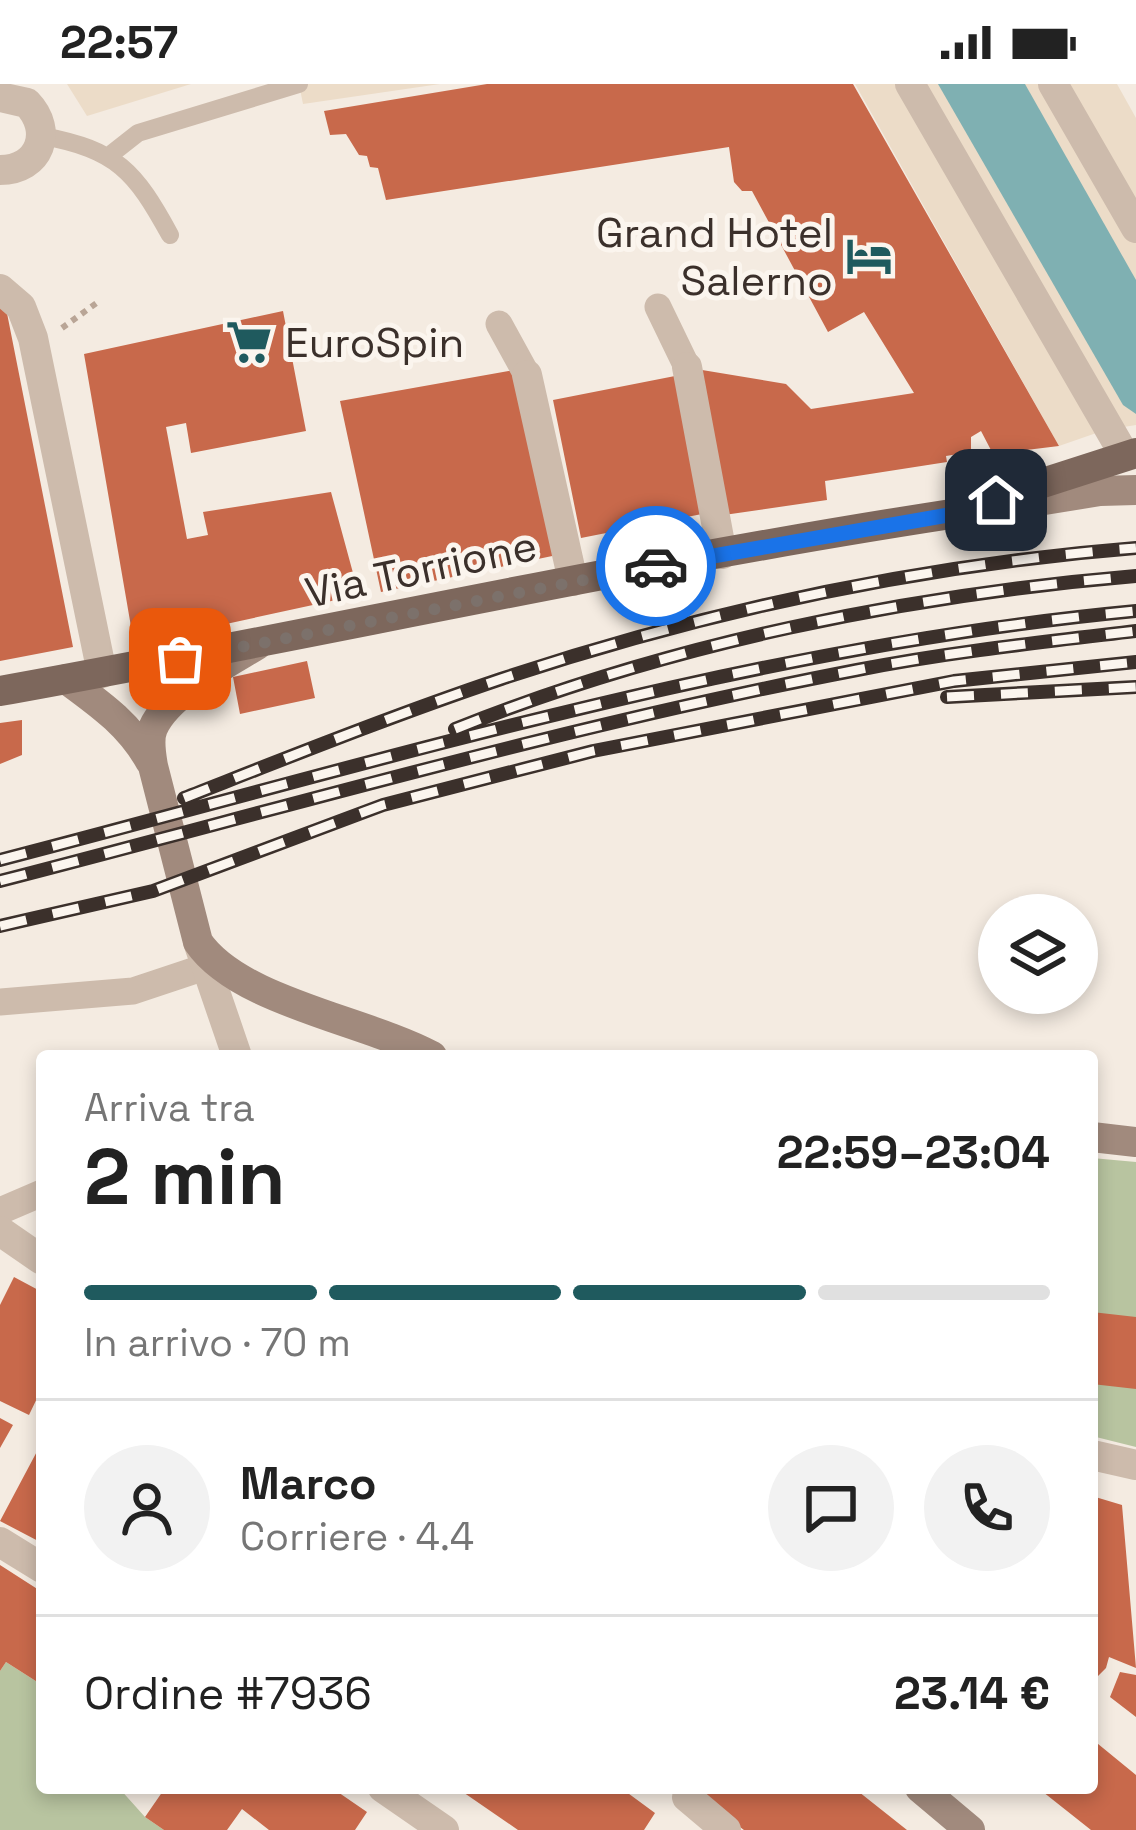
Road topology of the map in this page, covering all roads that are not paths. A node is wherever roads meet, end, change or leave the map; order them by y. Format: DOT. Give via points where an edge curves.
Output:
graph roads {
  1 [pos="299,84"];
  2 [pos="910,84"];
  3 [pos="1053,84"];
  4 [pos="12,93"];
  5 [pos="43,136"];
  6 [pos="110,155"];
  7 [pos="0,170"];
  8 [pos="1136,228"];
  9 [pos="170,235"];
  10 [pos="0,289"];
  11 [pos="658,307"];
  12 [pos="499,324"];
  13 [pos="687,367"];
  14 [pos="527,375"];
  15 [pos="1131,454"];
  16 [pos="1136,490"];
  17 [pos="971,511"];
  18 [pos="722,554"];
  19 [pos="573,580"];
  20 [pos="257,645"];
  21 [pos="102,673"];
  22 [pos="66,679"];
  23 [pos="0,691"];
  24 [pos="153,766"];
  25 [pos="203,951"];
  26 [pos="0,1002"];
  27 [pos="235,1050"];
  28 [pos="421,1050"];
  29 [pos="1098,1138"];
  30 [pos="1136,1142"];
  31 [pos="36,1196"];
  32 [pos="0,1211"];
  33 [pos="0,1231"];
  34 [pos="36,1256"];
  35 [pos="1098,1456"];
  36 [pos="1136,1465"];
  37 [pos="0,1542"];
  38 [pos="36,1564"];
  39 [pos="392,1794"];
  40 [pos="927,1794"];
  41 [pos="692,1796"];
  42 [pos="444,1830"];
  43 [pos="726,1830"];
  44 [pos="970,1830"];
  1 -- 6 [label="lane" via="138,133"];
  2 -- 15 [label="street"];
  3 -- 8 [label="street"];
  4 -- 5 [label="street" via="36,112"];
  5 -- 6 [label="lane"];
  5 -- 7 [label="street" via="34,158"];
  6 -- 9 [label="lane" via="138,181"];
  10 -- 21 [label="street" via="21,307 33,338"];
  11 -- 13 [label="street"];
  12 -- 14 [label="street"];
  13 -- 18 [label="street"];
  14 -- 19 [label="street"];
  15 -- 17 [label="main road, Via Torrione"];
  16 -- 17 [label="main road"];
  17 -- 18 [label="main road, Via Torrione"];
  18 -- 19 [label="main road, Via Torrione"];
  19 -- 20 [label="main road, Via Torrione"];
  20 -- 21 [label="main road, Via Torrione"];
  20 -- 24 [label="main road" via="165,711 151,736"];
  21 -- 22 [label="main road, Via Torrione"];
  22 -- 23 [label="main road, Via Torrione"];
  22 -- 24 [label="main road" via="135,734"];
  24 -- 25 [label="main road"];
  25 -- 26 [label="street" via="133,991"];
  25 -- 27 [label="street"];
  25 -- 28 [label="main road" via="249,984"];
  29 -- 30 [label="main road"];
  31 -- 32 [label="street"];
  33 -- 34 [label="street"];
  35 -- 36 [label="street"];
  37 -- 38 [label="street"];
  39 -- 42 [label="street"];
  40 -- 44 [label="main road"];
  41 -- 43 [label="street"];
}
